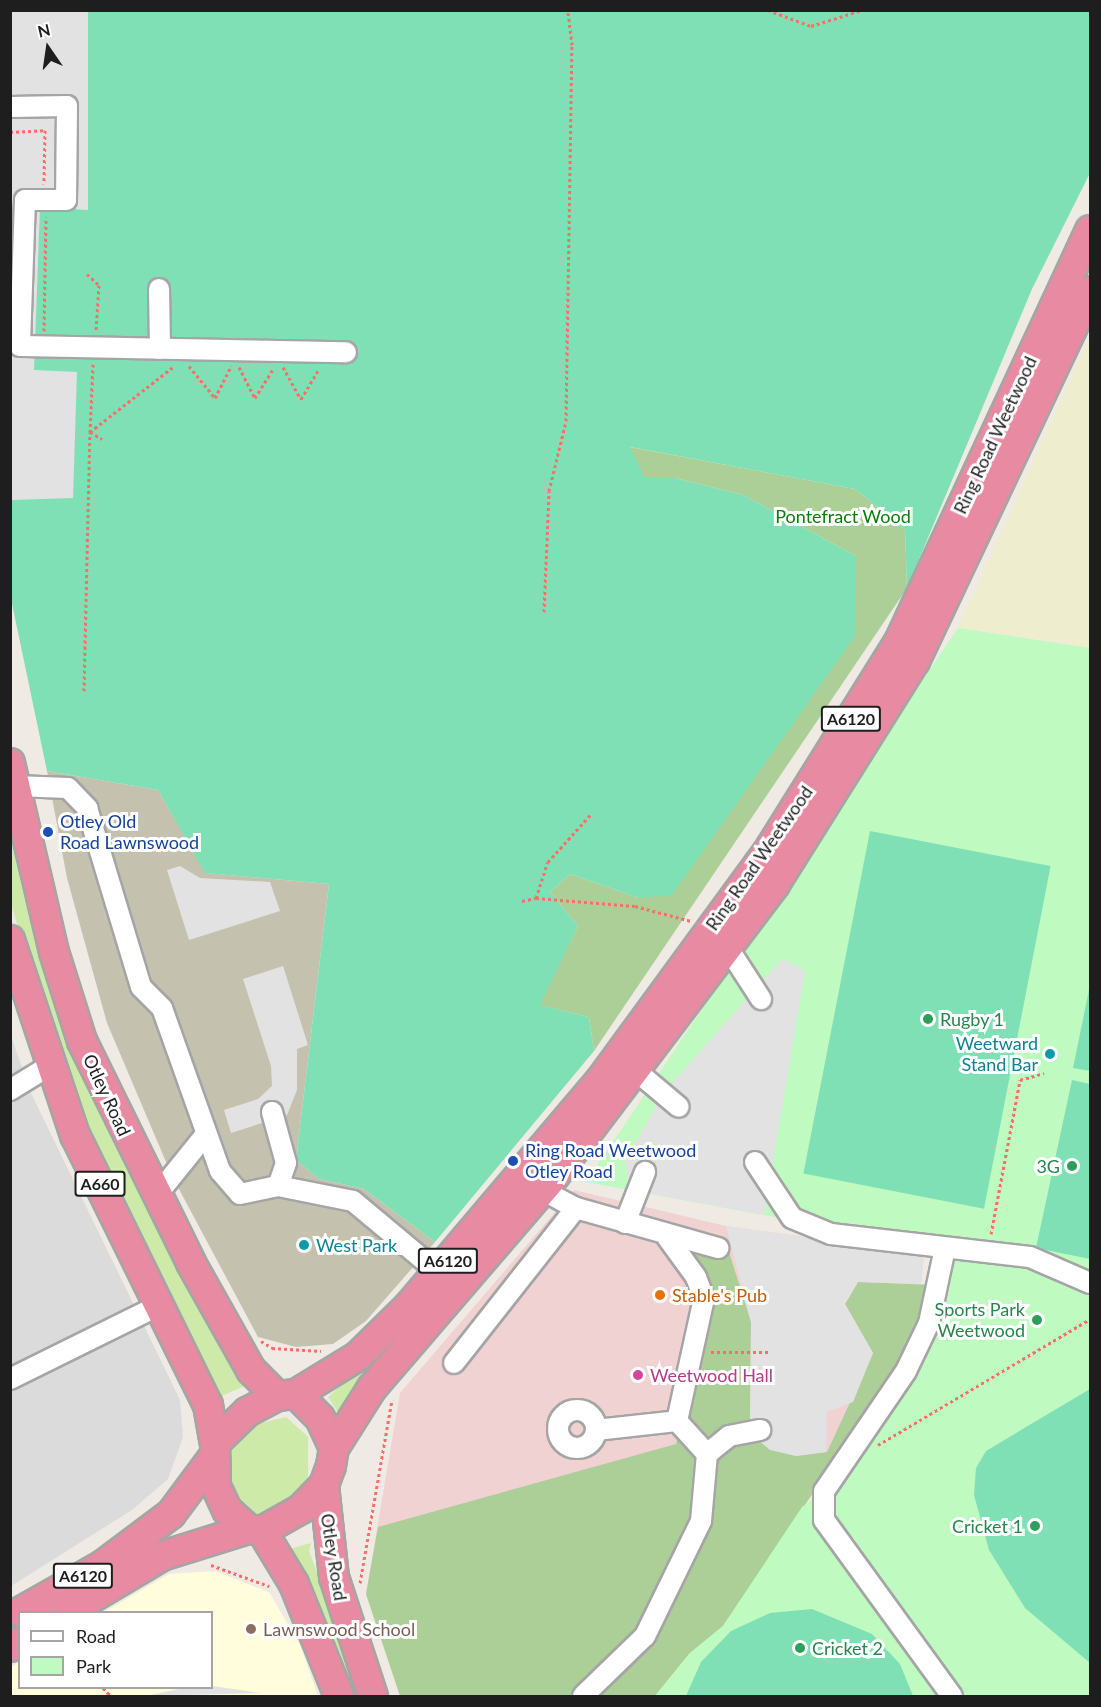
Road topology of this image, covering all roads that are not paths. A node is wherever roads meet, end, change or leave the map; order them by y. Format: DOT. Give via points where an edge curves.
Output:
graph roads {
  1 [pos="10,106"];
  2 [pos="1090,230"];
  3 [pos="159,289"];
  4 [pos="1090,291"];
  5 [pos="160,349"];
  6 [pos="338,352"];
  7 [pos="13,774"];
  8 [pos="726,947"];
  9 [pos="12,949"];
  10 [pos="761,999"];
  11 [pos="49,1066"];
  12 [pos="635,1070"];
  13 [pos="10,1090"];
  14 [pos="679,1107"];
  15 [pos="272,1112"];
  16 [pos="207,1134"];
  17 [pos="755,1161"];
  18 [pos="645,1172"];
  19 [pos="278,1186"];
  20 [pos="542,1190"];
  21 [pos="156,1196"];
  22 [pos="576,1208"];
  23 [pos="625,1223"];
  24 [pos="668,1237"];
  25 [pos="718,1248"];
  26 [pos="945,1248"];
  27 [pos="438,1272"];
  28 [pos="1090,1283"];
  29 [pos="160,1305"];
  30 [pos="454,1362"];
  31 [pos="10,1379"];
  32 [pos="286,1395"];
  33 [pos="677,1421"];
  34 [pos="760,1430"];
  35 [pos="596,1431"];
  36 [pos="334,1448"];
  37 [pos="213,1451"];
  38 [pos="706,1454"];
  39 [pos="324,1485"];
  40 [pos="255,1530"];
  41 [pos="23,1611"];
  42 [pos="70,1611"];
  43 [pos="339,1696"];
  44 [pos="373,1696"];
  45 [pos="583,1696"];
  46 [pos="952,1696"];
  1 -- 5 [label="street" via="67,106 66,200 25,200 20,346"];
  2 -- 8 [label="highway, Ring Road Weetwood / A6120" via="899,642 767,853"];
  3 -- 5 [label="street"];
  4 -- 8 [label="highway, Ring Road Weetwood / A6120" via="915,661 775,884"];
  5 -- 6 [label="street"];
  7 -- 16 [label="street" via="68,788 87,808 141,987 162,1008"];
  7 -- 21 [label="highway, Otley Road / A660" via="54,952 82,1041"];
  8 -- 10 [label="street"];
  8 -- 12 [label="highway, Ring Road Weetwood / A6120"];
  8 -- 27 [label="highway, Ring Road Weetwood / A6120" via="600,1081"];
  9 -- 11 [label="highway, A660"];
  11 -- 13 [label="street"];
  11 -- 29 [label="highway, A660" via="75,1135"];
  12 -- 14 [label="street"];
  12 -- 20 [label="highway, Ring Road Weetwood / A6120"];
  15 -- 19 [label="street" via="286,1163"];
  16 -- 19 [label="street" via="220,1171 240,1194"];
  16 -- 21 [label="street"];
  17 -- 26 [label="street" via="792,1218 831,1234"];
  18 -- 23 [label="street"];
  19 -- 27 [label="street" via="353,1201"];
  20 -- 22 [label="street"];
  20 -- 36 [label="highway, Ring Road Weetwood / A6120" via="397,1356"];
  21 -- 32 [label="highway, Otley Road / A660" via="237,1347"];
  22 -- 23 [label="street"];
  22 -- 30 [label="street"];
  23 -- 24 [label="street"];
  24 -- 25 [label="street"];
  24 -- 33 [label="street" via="696,1277 704,1298"];
  26 -- 28 [label="street" via="1030,1257"];
  26 -- 46 [label="street" via="929,1323 906,1371 824,1491 824,1520"];
  27 -- 32 [label="highway, Ring Road Weetwood / A6120" via="358,1356"];
  29 -- 31 [label="street"];
  29 -- 37 [label="highway, A660" via="208,1405"];
  32 -- 36 [label="highway" via="320,1418"];
  32 -- 37 [label="highway, A6120" via="247,1412"];
  33 -- 35 [label="street"];
  33 -- 38 [label="street"];
  34 -- 38 [label="street" via="729,1436"];
  36 -- 39 [label="highway, A6120"];
  37 -- 40 [label="highway" via="216,1486 227,1510"];
  37 -- 41 [label="highway, A6120" via="171,1514 103,1564"];
  38 -- 45 [label="street" via="701,1521 645,1636"];
  39 -- 40 [label="highway, A6120" via="301,1509"];
  39 -- 44 [label="highway, Otley Road" via="342,1606"];
  40 -- 42 [label="highway, A6120" via="162,1556"];
  40 -- 43 [label="highway, Otley Road" via="294,1584"];
}
